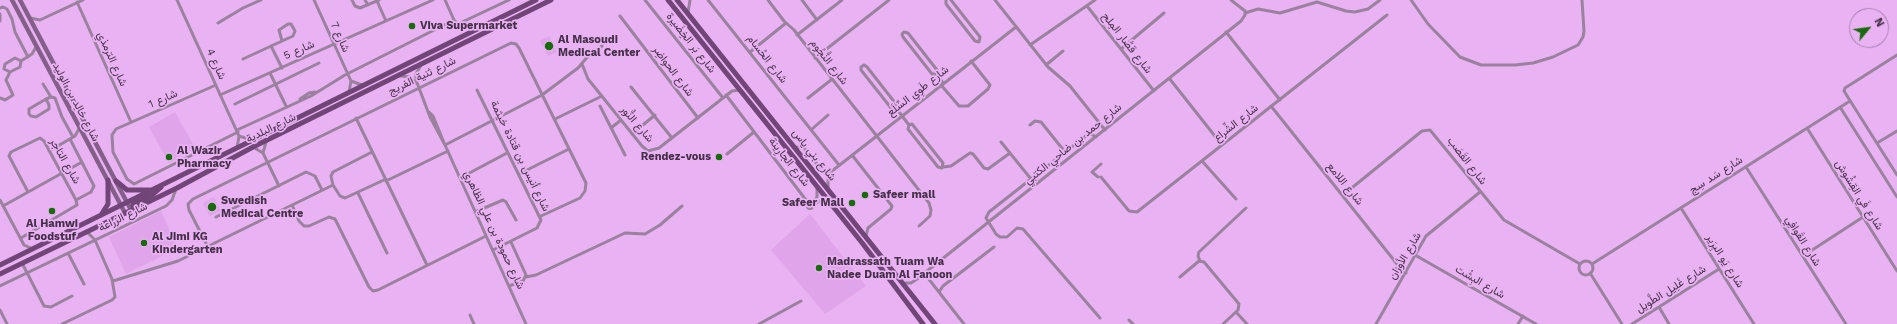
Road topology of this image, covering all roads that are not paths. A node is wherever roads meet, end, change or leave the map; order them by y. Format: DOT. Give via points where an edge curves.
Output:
graph roads {
  1 [pos="12,0"];
  2 [pos="20,0"];
  3 [pos="83,0"];
  4 [pos="177,0"];
  5 [pos="261,0"];
  6 [pos="314,0"];
  7 [pos="352,0"];
  8 [pos="365,0"];
  9 [pos="433,0"];
  10 [pos="445,0"];
  11 [pos="509,0"];
  12 [pos="536,0"];
  13 [pos="551,0"];
  14 [pos="645,0"];
  15 [pos="668,0"];
  16 [pos="677,0"];
  17 [pos="690,0"];
  18 [pos="708,0"];
  19 [pos="768,0"];
  20 [pos="802,0"];
  21 [pos="842,0"];
  22 [pos="889,0"];
  23 [pos="946,0"];
  24 [pos="951,0"];
  25 [pos="995,0"];
  26 [pos="1095,0"];
  27 [pos="1231,0"];
  28 [pos="1380,0"];
  29 [pos="1411,0"];
  30 [pos="1582,0"];
  31 [pos="378,1"];
  32 [pos="77,2"];
  33 [pos="368,5"];
  34 [pos="1087,6"];
  35 [pos="0,8"];
  36 [pos="1240,8"];
  37 [pos="1164,13"];
  38 [pos="1245,13"];
  39 [pos="0,14"];
  40 [pos="688,14"];
  41 [pos="1387,15"];
  42 [pos="620,16"];
  43 [pos="30,18"];
  44 [pos="1243,18"];
  45 [pos="40,20"];
  46 [pos="454,20"];
  47 [pos="817,20"];
  48 [pos="0,21"];
  49 [pos="386,21"];
  50 [pos="218,23"];
  51 [pos="786,23"];
  52 [pos="1016,26"];
  53 [pos="35,29"];
  54 [pos="1226,32"];
  55 [pos="797,36"];
  56 [pos="282,41"];
  57 [pos="980,42"];
  58 [pos="334,44"];
  59 [pos="1030,45"];
  60 [pos="36,46"];
  61 [pos="271,46"];
  62 [pos="602,46"];
  63 [pos="1120,49"];
  64 [pos="986,50"];
  65 [pos="1063,51"];
  66 [pos="750,52"];
  67 [pos="32,54"];
  68 [pos="1897,55"];
  69 [pos="28,57"];
  70 [pos="43,57"];
  71 [pos="815,58"];
  72 [pos="243,59"];
  73 [pos="21,61"];
  74 [pos="971,61"];
  75 [pos="319,63"];
  76 [pos="421,64"];
  77 [pos="582,64"];
  78 [pos="1046,65"];
  79 [pos="282,68"];
  80 [pos="10,72"];
  81 [pos="270,73"];
  82 [pos="347,74"];
  83 [pos="937,74"];
  84 [pos="397,76"];
  85 [pos="1169,78"];
  86 [pos="831,80"];
  87 [pos="351,81"];
  88 [pos="733,82"];
  89 [pos="416,83"];
  90 [pos="43,84"];
  91 [pos="276,84"];
  92 [pos="942,84"];
  93 [pos="216,85"];
  94 [pos="363,85"];
  95 [pos="631,87"];
  96 [pos="418,88"];
  97 [pos="477,90"];
  98 [pos="740,90"];
  99 [pos="732,91"];
  100 [pos="1154,91"];
  101 [pos="348,93"];
  102 [pos="220,95"];
  103 [pos="542,95"];
  104 [pos="602,96"];
  105 [pos="51,97"];
  106 [pos="724,97"];
  107 [pos="0,98"];
  108 [pos="808,98"];
  109 [pos="46,99"];
  110 [pos="1280,100"];
  111 [pos="1850,101"];
  112 [pos="235,104"];
  113 [pos="286,106"];
  114 [pos="600,106"];
  115 [pos="1271,106"];
  116 [pos="1840,107"];
  117 [pos="896,108"];
  118 [pos="655,115"];
  119 [pos="828,115"];
  120 [pos="902,116"];
  121 [pos="356,118"];
  122 [pos="698,118"];
  123 [pos="555,119"];
  124 [pos="621,120"];
  125 [pos="492,121"];
  126 [pos="131,122"];
  127 [pos="1030,124"];
  128 [pos="909,125"];
  129 [pos="80,127"];
  130 [pos="611,128"];
  131 [pos="1807,128"];
  132 [pos="811,130"];
  133 [pos="1105,130"];
  134 [pos="1897,131"];
  135 [pos="754,132"];
  136 [pos="238,133"];
  137 [pos="632,134"];
  138 [pos="73,137"];
  139 [pos="876,137"];
  140 [pos="1096,137"];
  141 [pos="85,138"];
  142 [pos="672,138"];
  143 [pos="253,140"];
  144 [pos="267,141"];
  145 [pos="1001,142"];
  146 [pos="1877,143"];
  147 [pos="445,145"];
  148 [pos="1222,145"];
  149 [pos="253,147"];
  150 [pos="795,147"];
  151 [pos="236,148"];
  152 [pos="569,149"];
  153 [pos="49,151"];
  154 [pos="448,151"];
  155 [pos="372,152"];
  156 [pos="1065,152"];
  157 [pos="263,153"];
  158 [pos="508,153"];
  159 [pos="1010,153"];
  160 [pos="727,154"];
  161 [pos="625,155"];
  162 [pos="852,155"];
  163 [pos="1202,161"];
  164 [pos="82,162"];
  165 [pos="267,162"];
  166 [pos="797,162"];
  167 [pos="1101,164"];
  168 [pos="839,165"];
  169 [pos="943,167"];
  170 [pos="1746,167"];
  171 [pos="814,171"];
  172 [pos="832,171"];
  173 [pos="62,173"];
  174 [pos="518,174"];
  175 [pos="1897,175"];
  176 [pos="460,178"];
  177 [pos="108,180"];
  178 [pos="386,180"];
  179 [pos="1030,180"];
  180 [pos="116,181"];
  181 [pos="163,184"];
  182 [pos="333,184"];
  183 [pos="279,186"];
  184 [pos="817,187"];
  185 [pos="177,188"];
  186 [pos="151,190"];
  187 [pos="322,190"];
  188 [pos="829,190"];
  189 [pos="28,192"];
  190 [pos="1480,192"];
  191 [pos="358,193"];
  192 [pos="1343,195"];
  193 [pos="1897,197"];
  194 [pos="1236,199"];
  195 [pos="0,200"];
  196 [pos="76,200"];
  197 [pos="828,201"];
  198 [pos="127,203"];
  199 [pos="811,204"];
  200 [pos="121,205"];
  201 [pos="292,205"];
  202 [pos="3,206"];
  203 [pos="682,206"];
  204 [pos="1246,208"];
  205 [pos="1681,208"];
  206 [pos="133,209"];
  207 [pos="475,212"];
  208 [pos="125,213"];
  209 [pos="99,216"];
  210 [pos="541,216"];
  211 [pos="216,217"];
  212 [pos="1863,217"];
  213 [pos="516,220"];
  214 [pos="988,223"];
  215 [pos="919,226"];
  216 [pos="86,231"];
  217 [pos="486,236"];
  218 [pos="21,238"];
  219 [pos="867,238"];
  220 [pos="95,240"];
  221 [pos="511,242"];
  222 [pos="24,245"];
  223 [pos="208,247"];
  224 [pos="994,247"];
  225 [pos="33,249"];
  226 [pos="493,250"];
  227 [pos="68,253"];
  228 [pos="387,253"];
  229 [pos="22,254"];
  230 [pos="1415,255"];
  231 [pos="1802,256"];
  232 [pos="1200,261"];
  233 [pos="22,263"];
  234 [pos="1580,264"];
  235 [pos="1592,264"];
  236 [pos="0,265"];
  237 [pos="427,265"];
  238 [pos="1719,269"];
  239 [pos="1897,271"];
  240 [pos="27,273"];
  241 [pos="924,273"];
  242 [pos="1406,273"];
  243 [pos="1590,273"];
  244 [pos="0,274"];
  245 [pos="526,277"];
  246 [pos="1180,277"];
  247 [pos="113,281"];
  248 [pos="903,283"];
  249 [pos="911,283"];
  250 [pos="84,284"];
  251 [pos="0,286"];
  252 [pos="509,286"];
  253 [pos="934,286"];
  254 [pos="943,286"];
  255 [pos="911,292"];
  256 [pos="939,292"];
  257 [pos="72,296"];
  258 [pos="801,301"];
  259 [pos="910,307"];
  260 [pos="922,307"];
  261 [pos="1659,307"];
  262 [pos="0,310"];
  263 [pos="1236,312"];
  264 [pos="470,315"];
  265 [pos="1523,316"];
  266 [pos="1100,318"];
  267 [pos="1129,320"];
  268 [pos="7,324"];
  269 [pos="62,324"];
  270 [pos="473,324"];
  271 [pos="526,324"];
  272 [pos="759,324"];
  273 [pos="922,324"];
  274 [pos="935,324"];
  275 [pos="964,324"];
  276 [pos="1133,324"];
  277 [pos="1223,324"];
  278 [pos="1247,324"];
  279 [pos="1376,324"];
  280 [pos="1518,324"];
  281 [pos="1536,324"];
  282 [pos="1622,324"];
  283 [pos="1632,324"];
  284 [pos="1669,324"];
  285 [pos="1754,324"];
  286 [pos="1846,324"];
  1 -- 60 [label="street, شارع خالِد بن الوليد"];
  2 -- 43 [label="street, شارع خالِد بن الوليد"];
  3 -- 32 [label="street"];
  4 -- 93 [label="street, شارع 4"];
  5 -- 50 [label="street"];
  6 -- 58 [label="street, شارع 7"];
  7 -- 33 [label="street" via="358,8"];
  8 -- 33 [label="street"];
  9 -- 49 [label="street, شارع 5"];
  10 -- 46 [label="street"];
  11 -- 46 [label="street" via="460,24"];
  12 -- 94 [label="main road, شارع البلدية"];
  13 -- 76 [label="main road, شارع البلدية"];
  14 -- 106 [label="street, شارع بَر الخِضَيرة"];
  15 -- 88 [label="main road, شارع بني ياس"];
  16 -- 40 [label="main road, شارع بني ياس"];
  17 -- 40 [label="street"];
  18 -- 66 [label="street, شارع الحُسام"];
  19 -- 51 [label="street, شارع النُّجُوم"];
  20 -- 47 [label="street"];
  21 -- 47 [label="street"];
  22 -- 71 [label="street"];
  23 -- 57 [label="street" via="975,41"];
  24 -- 57 [label="street" via="980,37"];
  25 -- 52 [label="street"];
  26 -- 34 [label="street"];
  27 -- 36 [label="street"];
  28 -- 38 [label="street" via="1358,12 1317,2 1280,13 1258,9"];
  29 -- 30 [label="street" via="1428,24 1460,57 1481,65 1533,63 1553,58 1578,44 1584,31"];
  31 -- 33 [label="street"];
  31 -- 49 [label="street"];
  32 -- 45 [label="street"];
  32 -- 126 [label="street, شارع الترمذي"];
  34 -- 59 [label="street"];
  34 -- 63 [label="street, شارع قصَّار المِلح"];
  35 -- 69 [label="street" via="7,9"];
  36 -- 38 [label="street"];
  36 -- 44 [label="street"];
  37 -- 63 [label="street"];
  38 -- 44 [label="street, شارع حمد بن ضاحي الكتبي"];
  39 -- 48 [label="street"];
  40 -- 150 [label="main road, شارع بني ياس"];
  41 -- 110 [label="street, شارع الشِّراع"];
  42 -- 122 [label="street, شارع الحواضِر"];
  43 -- 45 [label="street"];
  43 -- 53 [label="street, شارع خالِد بن الوليد"];
  44 -- 54 [label="street, شارع حمد بن ضاحي الكتبي"];
  45 -- 53 [label="street"];
  46 -- 82 [label="street"];
  47 -- 55 [label="street"];
  49 -- 58 [label="street, شارع 5"];
  51 -- 55 [label="street, شارع النُّجُوم"];
  51 -- 66 [label="street"];
  52 -- 59 [label="street"];
  52 -- 64 [label="street, شارع طَوِي السِّلَع"];
  53 -- 180 [label="street, شارع خالِد بن الوليد"];
  54 -- 85 [label="street, شارع حمد بن ضاحي الكتبي"];
  54 -- 110 [label="street"];
  55 -- 71 [label="street, شارع النُّجُوم"];
  56 -- 56 [label="street" via="295,34 290,24 279,30"];
  56 -- 61 [label="street"];
  57 -- 64 [label="street"];
  58 -- 79 [label="street, شارع 5"];
  58 -- 82 [label="street, شارع 7"];
  59 -- 78 [label="street"];
  60 -- 67 [label="street"];
  60 -- 70 [label="street, شارع خالِد بن الوليد"];
  61 -- 72 [label="street"];
  61 -- 79 [label="street"];
  62 -- 77 [label="street" via="589,55"];
  63 -- 100 [label="street, شارع قصَّار المِلح"];
  64 -- 74 [label="street, شارع طَوِي السِّلَع"];
  65 -- 78 [label="street"];
  66 -- 132 [label="street, شارع الحُسام"];
  67 -- 69 [label="street"];
  67 -- 70 [label="street"];
  68 -- 111 [label="street" via="1845,88 1844,92"];
  69 -- 73 [label="street"];
  70 -- 129 [label="street, شارع خالِد بن الوليد"];
  71 -- 86 [label="street, شارع النُّجُوم"];
  73 -- 80 [label="street" via="20,67"];
  73 -- 80 [label="street" via="15,58 5,64 5,71"];
  74 -- 92 [label="street, شارع طَوِي السِّلَع"];
  74 -- 92 [label="street" via="989,82 990,87 968,106 959,106"];
  75 -- 91 [label="street"];
  76 -- 84 [label="main road, شارع البلدية"];
  76 -- 89 [label="street" via="416,74"];
  77 -- 103 [label="street"];
  77 -- 104 [label="street, شارع النُّور" via="588,79"];
  78 -- 133 [label="street" via="1070,86"];
  79 -- 81 [label="street, شارع 5"];
  80 -- 107 [label="street" via="6,80 13,95 4,100"];
  81 -- 91 [label="street"];
  81 -- 102 [label="street, شارع 5"];
  82 -- 87 [label="street, شارع 7"];
  82 -- 113 [label="street" via="311,96"];
  83 -- 83 [label="street" via="937,70 908,33 903,32 902,36 928,69 933,75"];
  83 -- 92 [label="street"];
  84 -- 89 [label="street" via="409,77"];
  84 -- 144 [label="main road, شارع البلدية"];
  85 -- 100 [label="street, شارع حمد بن ضاحي الكتبي"];
  85 -- 148 [label="street"];
  86 -- 108 [label="street"];
  86 -- 139 [label="street, شارع النُّجُوم"];
  87 -- 94 [label="street" via="356,85"];
  87 -- 101 [label="street"];
  88 -- 98 [label="main road, شارع بني ياس"];
  88 -- 99 [label="street"];
  89 -- 96 [label="street, شارع حمودة بن علي الظاهري"];
  90 -- 105 [label="street"];
  91 -- 112 [label="street"];
  91 -- 113 [label="street"];
  92 -- 120 [label="street, شارع طَوِي السِّلَع"];
  93 -- 102 [label="street, شارع 4"];
  93 -- 126 [label="street, شارع 1"];
  94 -- 101 [label="main road, شارع البلدية"];
  95 -- 118 [label="street"];
  96 -- 103 [label="street, شارع ثنية الفريج" via="514,43 520,48"];
  96 -- 121 [label="street, شارع ثنية الفريج"];
  96 -- 147 [label="street, شارع حمودة بن علي الظاهري"];
  97 -- 125 [label="street, شارع أنيس بن قتادة خيثمة"];
  98 -- 99 [label="street, شارع النُّور"];
  98 -- 166 [label="main road, شارع بني ياس"];
  99 -- 106 [label="street, شارع النُّور"];
  100 -- 133 [label="street, شارع حمد بن ضاحي الكتبي"];
  101 -- 143 [label="main road, شارع البلدية"];
  102 -- 136 [label="street, شارع 4"];
  103 -- 123 [label="street, شارع ثنية الفريج"];
  103 -- 125 [label="street"];
  104 -- 123 [label="street"];
  104 -- 124 [label="street, شارع النُّور"];
  105 -- 109 [label="street"];
  105 -- 138 [label="street" via="55,98"];
  106 -- 122 [label="street, شارع النُّور"];
  106 -- 135 [label="street, شارع الجارِينة"];
  109 -- 109 [label="street" via="30,107 28,111 31,116 49,109"];
  110 -- 115 [label="street, شارع الشِّراع"];
  111 -- 116 [label="street, شارع سَد سِج"];
  111 -- 146 [label="street"];
  113 -- 136 [label="street"];
  114 -- 130 [label="street"];
  115 -- 148 [label="street, شارع الشِّراع"];
  115 -- 192 [label="street, شارع اللامع"];
  116 -- 131 [label="street, شارع سَد سِج"];
  116 -- 193 [label="street"];
  117 -- 117 [label="street" via="867,67 862,66 861,70 891,108"];
  117 -- 120 [label="street"];
  118 -- 137 [label="street"];
  118 -- 142 [label="street"];
  119 -- 132 [label="street"];
  120 -- 128 [label="street"];
  120 -- 139 [label="street, شارع طَوِي السِّلَع"];
  121 -- 155 [label="street"];
  121 -- 165 [label="street, شارع ثنية الفريج"];
  122 -- 142 [label="street, شارع النُّور"];
  123 -- 152 [label="street, شارع ثنية الفريج"];
  124 -- 130 [label="street"];
  124 -- 137 [label="street, شارع النُّور"];
  125 -- 147 [label="street"];
  125 -- 158 [label="street, شارع أنيس بن قتادة خيثمة"];
  126 -- 136 [label="street, شارع 1" via="117,128 112,135 113,152 127,179 134,184"];
  127 -- 156 [label="street" via="1035,121 1041,122"];
  128 -- 169 [label="street" via="913,126 943,163"];
  128 -- 169 [label="street" via="908,128 938,167"];
  129 -- 138 [label="street"];
  129 -- 141 [label="street, شارع خالِد بن الوليد"];
  130 -- 161 [label="street"];
  131 -- 170 [label="street, شارع سَد سِج"];
  131 -- 212 [label="street, شارع فَي القِشُوش"];
  132 -- 168 [label="street, شارع الحُسام"];
  133 -- 140 [label="street, شارع حمد بن ضاحي الكتبي"];
  134 -- 146 [label="street"];
  135 -- 160 [label="street, شارع الجارِينة"];
  135 -- 199 [label="street, شارع الجارِينة"];
  136 -- 143 [label="street"];
  136 -- 151 [label="street"];
  137 -- 142 [label="street, شارع النُّور" via="645,149 652,151"];
  138 -- 141 [label="street"];
  138 -- 153 [label="street"];
  138 -- 164 [label="street"];
  139 -- 162 [label="street, شارع طَوِي السِّلَع"];
  139 -- 215 [label="street, شارع النُّجُوم" via="929,203 930,216"];
  140 -- 156 [label="street" via="1088,134"];
  140 -- 214 [label="street, شارع حمد بن ضاحي الكتبي"];
  141 -- 177 [label="street, شارع خالِد بن الوليد"];
  143 -- 151 [label="main road, شارع البلدية"];
  144 -- 149 [label="main road, شارع البلدية"];
  144 -- 157 [label="street"];
  145 -- 159 [label="street"];
  146 -- 175 [label="street"];
  147 -- 154 [label="street, شارع حمودة بن علي الظاهري"];
  148 -- 163 [label="street, شارع الشِّراع"];
  149 -- 157 [label="street"];
  149 -- 185 [label="main road, شارع البلدية"];
  150 -- 171 [label="main road, شارع بني ياس"];
  150 -- 172 [label="street" via="804,148 823,172"];
  151 -- 181 [label="main road, شارع البلدية"];
  152 -- 174 [label="street"];
  152 -- 210 [label="street, شارع ثنية الفريج" via="584,179 585,191 580,198"];
  153 -- 173 [label="street, شارع التاجر"];
  153 -- 189 [label="street, شارع التاجر" via="43,140 38,138 9,155"];
  154 -- 176 [label="street, شارع حمودة بن علي الظاهري"];
  154 -- 178 [label="street"];
  155 -- 178 [label="street"];
  155 -- 182 [label="street" via="333,172"];
  156 -- 179 [label="street"];
  157 -- 165 [label="street"];
  158 -- 174 [label="street, شارع أنيس بن قتادة خيثمة"];
  158 -- 176 [label="street"];
  159 -- 169 [label="street" via="988,169 984,168 972,153 968,153 951,166"];
  159 -- 179 [label="street"];
  162 -- 168 [label="street, شارع طَوِي السِّلَع"];
  162 -- 219 [label="street" via="892,206 868,228"];
  163 -- 167 [label="street, شارع الشِّراع" via="1136,212 1128,210 1092,172"];
  163 -- 194 [label="street"];
  164 -- 173 [label="street"];
  164 -- 196 [label="street" via="94,186 91,192"];
  165 -- 183 [label="street"];
  165 -- 223 [label="street, شارع ثنية الفريج" via="190,201 189,210"];
  166 -- 171 [label="main road" via="802,160"];
  166 -- 184 [label="main road, شارع بني ياس"];
  168 -- 172 [label="street, شارع طَوِي السِّلَع"];
  170 -- 205 [label="street, شارع سَد سِج"];
  170 -- 231 [label="street, شارع القَوافِي"];
  171 -- 188 [label="main road, شارع بني ياس"];
  172 -- 188 [label="street" via="828,179"];
  173 -- 189 [label="street"];
  173 -- 196 [label="street, شارع التاجر"];
  174 -- 210 [label="street, شارع أنيس بن قتادة خيثمة"];
  176 -- 207 [label="street, شارع حمودة بن علي الظاهري"];
  177 -- 200 [label="street, شارع خالِد بن الوليد"];
  177 -- 209 [label="main road" via="108,204"];
  178 -- 191 [label="street"];
  178 -- 237 [label="street"];
  179 -- 214 [label="street" via="988,213"];
  180 -- 186 [label="main road" via="127,190"];
  180 -- 198 [label="street, شارع خالِد بن الوليد"];
  181 -- 186 [label="main road, شارع البلدية"];
  181 -- 206 [label="main road" via="156,192 133,204"];
  182 -- 187 [label="street"];
  182 -- 191 [label="street" via="343,198"];
  183 -- 187 [label="street" via="309,172 315,176"];
  183 -- 211 [label="street"];
  184 -- 197 [label="main road, شارع بني ياس"];
  184 -- 199 [label="street" via="817,196"];
  185 -- 206 [label="main road, شارع البلدية"];
  185 -- 220 [label="street, شارع الزراعة" via="166,206"];
  186 -- 198 [label="main road, شارع البلدية"];
  187 -- 201 [label="street"];
  188 -- 219 [label="main road, شارع بني ياس"];
  189 -- 202 [label="street"];
  190 -- 192 [label="street, شارع القَصَب" via="1428,129 1422,131"];
  190 -- 230 [label="street, شارع الأوزان" via="1431,232"];
  190 -- 234 [label="street, شارع القَصَب" via="1504,220"];
  191 -- 228 [label="street"];
  192 -- 242 [label="street, شارع اللامع"];
  195 -- 202 [label="street"];
  196 -- 218 [label="street, شارع التاجر" via="73,209"];
  197 -- 199 [label="street"];
  197 -- 259 [label="main road, شارع بني ياس"];
  198 -- 200 [label="main road, شارع البلدية"];
  198 -- 206 [label="street, شارع خالِد بن الوليد"];
  200 -- 208 [label="street, شارع خالِد بن الوليد"];
  200 -- 209 [label="main road, شارع البلدية"];
  201 -- 223 [label="street"];
  201 -- 237 [label="street" via="304,226 329,217 335,219 373,291"];
  202 -- 218 [label="street"];
  203 -- 245 [label="street" via="645,234 625,233 536,275"];
  204 -- 232 [label="street" via="1200,252"];
  205 -- 235 [label="street, شارع سَد سِج"];
  205 -- 238 [label="street, شارع يَو البِرَير"];
  206 -- 208 [label="main road, شارع البلدية"];
  207 -- 213 [label="street" via="504,200"];
  207 -- 217 [label="street, شارع حمودة بن علي الظاهري"];
  208 -- 216 [label="main road, شارع البلدية"];
  209 -- 225 [label="main road, شارع البلدية"];
  210 -- 221 [label="street, شارع أنيس بن قتادة خيثمة" via="539,226"];
  212 -- 231 [label="street"];
  212 -- 239 [label="street, شارع فَي القِشُوش"];
  214 -- 241 [label="street, شارع حمد بن ضاحي الكتبي"];
  214 -- 266 [label="street" via="996,234 1002,237 1017,228 1022,229"];
  216 -- 220 [label="street"];
  216 -- 233 [label="main road, شارع البلدية"];
  217 -- 226 [label="street, شارع حمودة بن علي الظاهري"];
  217 -- 237 [label="street"];
  218 -- 222 [label="street"];
  219 -- 248 [label="main road, شارع بني ياس"];
  220 -- 227 [label="street, شارع الزراعة"];
  220 -- 247 [label="street"];
  221 -- 226 [label="street, شارع أنيس بن قتادة خيثمة"];
  221 -- 245 [label="street"];
  222 -- 225 [label="street"];
  222 -- 229 [label="street"];
  223 -- 247 [label="street" via="173,263"];
  224 -- 254 [label="street"];
  225 -- 229 [label="main road, شارع البلدية"];
  226 -- 252 [label="street, شارع حمودة بن علي الظاهري"];
  227 -- 240 [label="street, شارع الزراعة"];
  227 -- 250 [label="street"];
  229 -- 236 [label="main road, شارع البلدية"];
  230 -- 242 [label="street, شارع الأوزان"];
  230 -- 265 [label="street, شارع البِشْت"];
  231 -- 286 [label="street, شارع القَوافِي"];
  232 -- 246 [label="street"];
  232 -- 263 [label="street" via="1204,262 1238,301 1240,307"];
  233 -- 240 [label="street"];
  233 -- 244 [label="main road, شارع البلدية"];
  234 -- 235 [label="street" via="1586,261"];
  234 -- 243 [label="street" via="1582,274"];
  235 -- 243 [label="street"];
  238 -- 261 [label="street, شارع غَلِيل الطَّويل"];
  238 -- 285 [label="street, شارع يَو البِرَير"];
  240 -- 251 [label="street, شارع الزراعة"];
  240 -- 257 [label="street" via="42,304 46,307"];
  241 -- 249 [label="street, شارع حمد بن ضاحي الكتبي"];
  241 -- 253 [label="street"];
  242 -- 279 [label="street, شارع الأوزان"];
  243 -- 282 [label="street"];
  245 -- 252 [label="street" via="523,281"];
  247 -- 269 [label="street" via="114,299"];
  248 -- 249 [label="street"];
  248 -- 255 [label="main road, شارع بني ياس"];
  249 -- 255 [label="street"];
  252 -- 271 [label="street, شارع حمودة بن علي الظاهري"];
  253 -- 254 [label="street"];
  253 -- 256 [label="street"];
  254 -- 256 [label="street"];
  255 -- 260 [label="main road, شارع بني ياس"];
  256 -- 275 [label="street"];
  258 -- 272 [label="street"];
  259 -- 260 [label="main road"];
  259 -- 273 [label="main road, شارع بني ياس"];
  260 -- 274 [label="main road, شارع بني ياس"];
  261 -- 283 [label="street, شارع غَلِيل الطَّويل"];
  261 -- 284 [label="street"];
  262 -- 268 [label="street"];
  263 -- 277 [label="street"];
  263 -- 278 [label="street"];
  264 -- 270 [label="street"];
  265 -- 280 [label="street"];
  265 -- 281 [label="street, شارع البِشْت"];
  267 -- 276 [label="street"];
}
